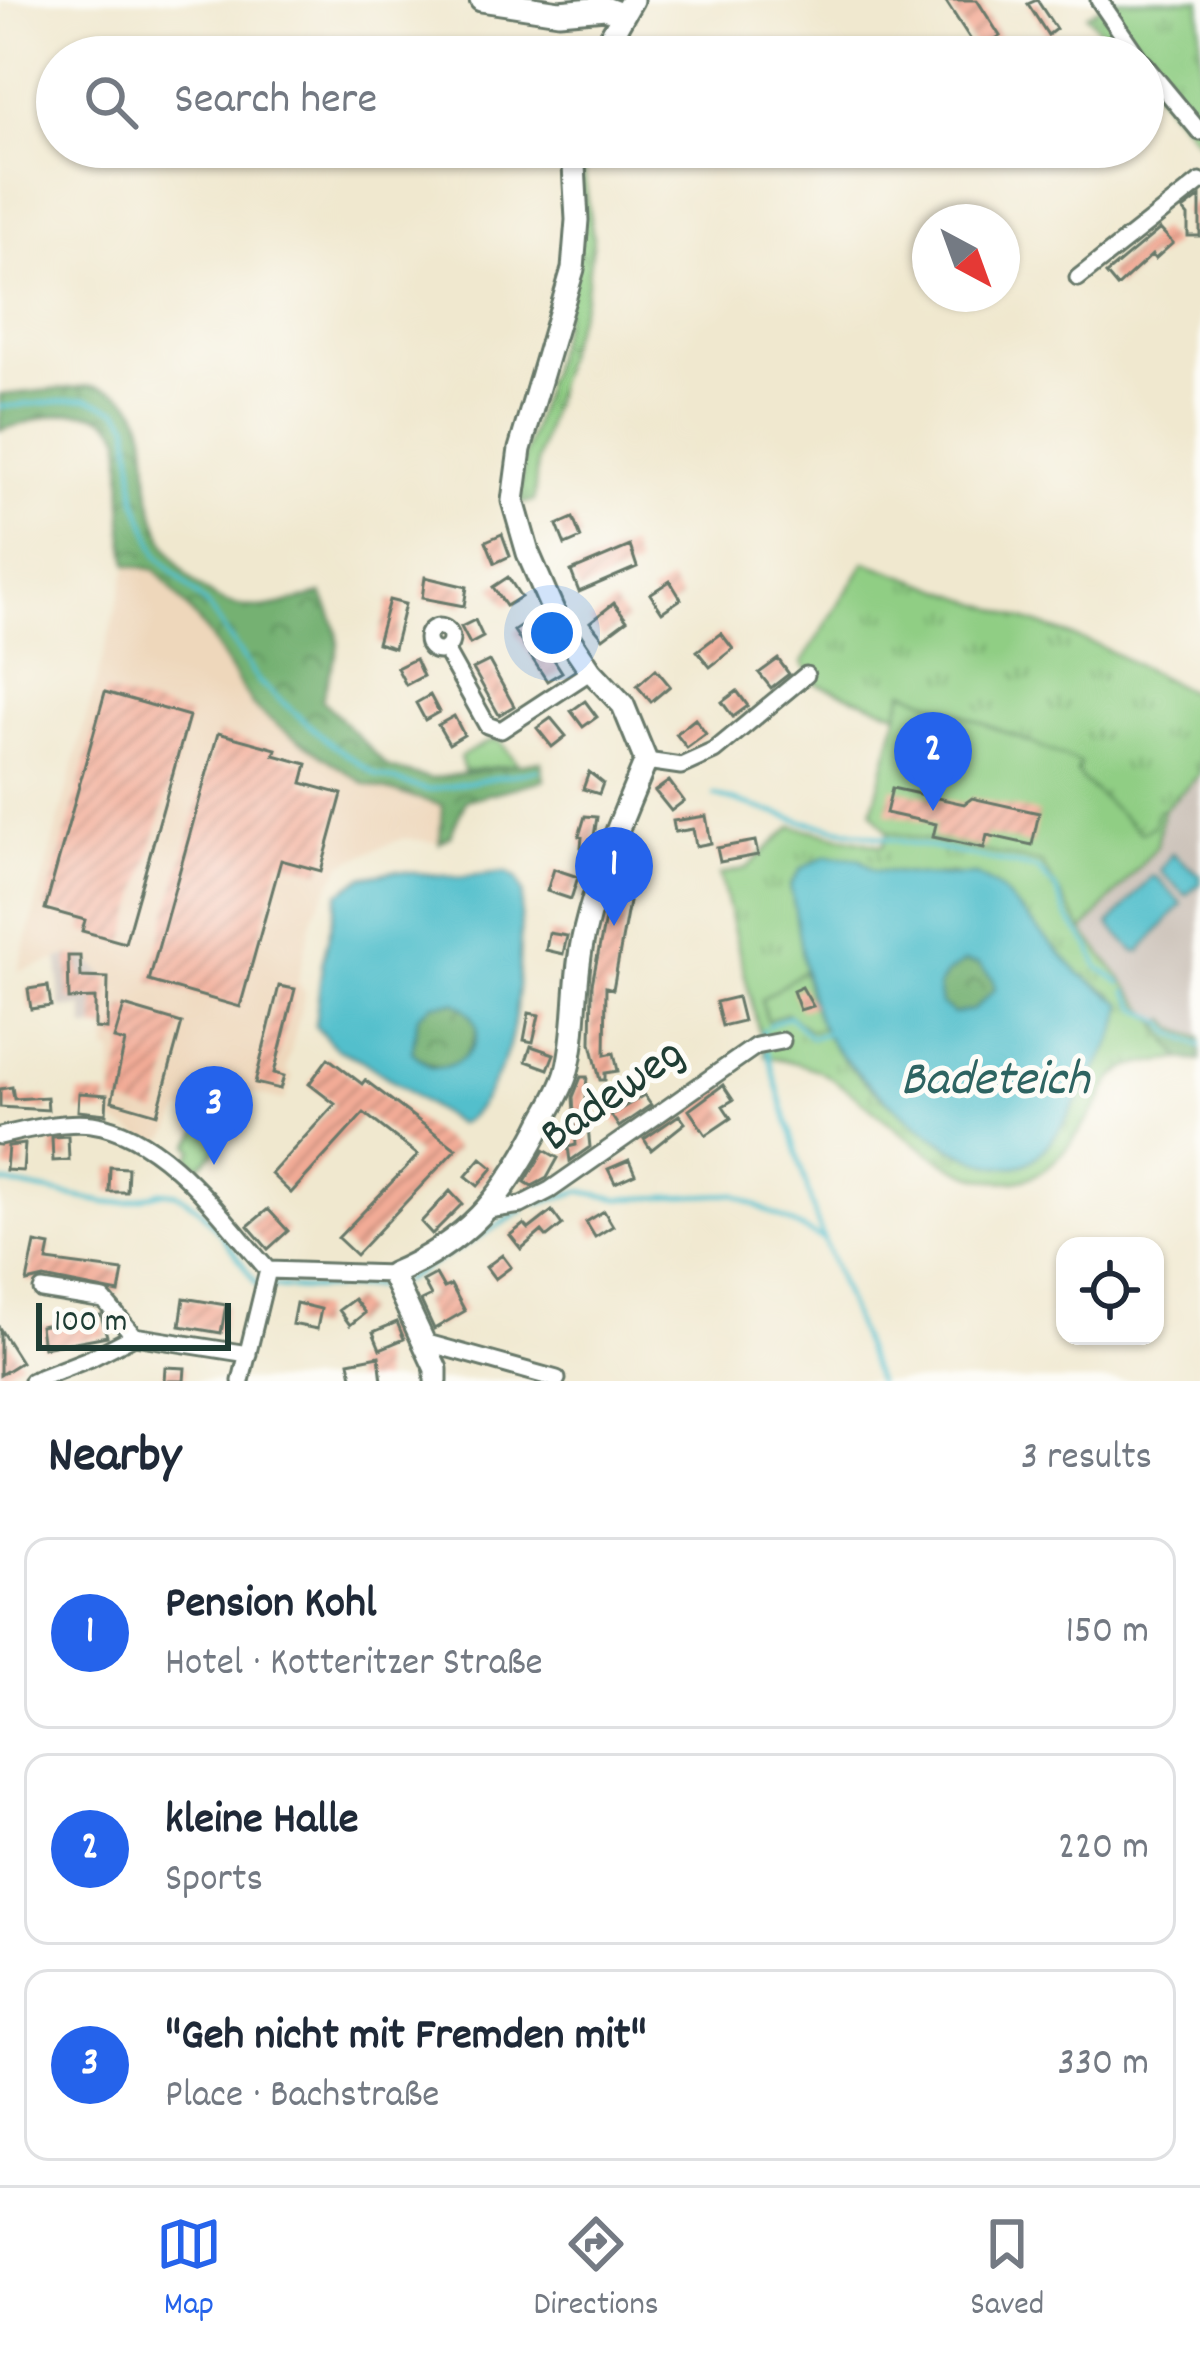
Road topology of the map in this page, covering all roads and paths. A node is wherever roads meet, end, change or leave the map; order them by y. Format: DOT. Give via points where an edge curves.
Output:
graph roads {
  1 [pos="481,0"];
  2 [pos="1100,0"];
  3 [pos="626,7"];
  4 [pos="610,36"];
  5 [pos="1125,36"];
  6 [pos="1164,88"];
  7 [pos="1200,132"];
  8 [pos="574,168"];
  9 [pos="1200,182"];
  10 [pos="1078,278"];
  11 [pos="446,650"];
  12 [pos="591,671"];
  13 [pos="806,675"];
  14 [pos="646,761"];
  15 [pos="782,1041"];
  16 [pos="0,1136"];
  17 [pos="488,1210"];
  18 [pos="265,1281"];
  19 [pos="394,1281"];
  20 [pos="42,1290"];
  21 [pos="134,1336"];
  22 [pos="424,1342"];
  23 [pos="248,1354"];
  24 [pos="556,1379"];
  25 [pos="32,1381"];
  26 [pos="241,1381"];
  27 [pos="436,1381"];
  1 -- 3 [label="street" via="559,12"];
  2 -- 5 [label="street"];
  3 -- 4 [label="street"];
  6 -- 7 [label="street"];
  8 -- 12 [label="street" via="573,268 520,449 513,501 558,622"];
  9 -- 10 [label="street"];
  11 -- 12 [label="street" via="487,725 501,730"];
  12 -- 14 [label="street" via="623,705"];
  13 -- 14 [label="street" via="714,751 681,766"];
  14 -- 17 [label="street" via="596,887 566,1075"];
  15 -- 17 [label="street, Badeweg" via="756,1046 550,1190"];
  16 -- 18 [label="street" via="87,1124 164,1157"];
  17 -- 19 [label="street"];
  18 -- 19 [label="street"];
  18 -- 23 [label="street"];
  19 -- 22 [label="street"];
  20 -- 21 [label="street" via="104,1300"];
  21 -- 23 [label="street"];
  21 -- 25 [label="street"];
  22 -- 24 [label="street"];
  22 -- 27 [label="street"];
  23 -- 26 [label="street"];
}
